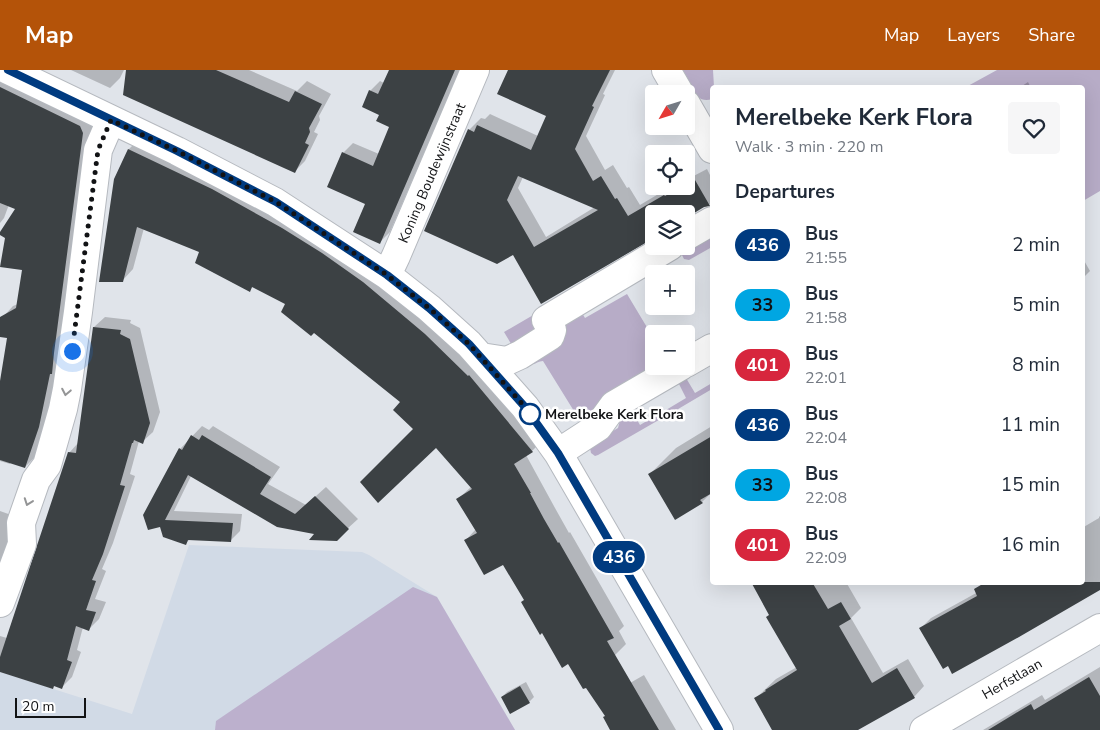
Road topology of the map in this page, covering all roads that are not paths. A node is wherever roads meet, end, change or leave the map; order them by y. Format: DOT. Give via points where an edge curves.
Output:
graph roads {
  1 [pos="8,70"];
  2 [pos="475,70"];
  3 [pos="666,70"];
  4 [pos="675,85"];
  5 [pos="111,120"];
  6 [pos="695,120"];
  7 [pos="710,146"];
  8 [pos="710,221"];
  9 [pos="695,230"];
  10 [pos="655,255"];
  11 [pos="387,275"];
  12 [pos="710,349"];
  13 [pos="482,357"];
  14 [pos="695,358"];
  15 [pos="666,375"];
  16 [pos="558,453"];
  17 [pos="0,603"];
  18 [pos="1100,628"];
  19 [pos="719,730"];
  20 [pos="924,730"];
  1 -- 5 [label="street"];
  2 -- 11 [label="street, Koning Boudewijnstraat"];
  3 -- 4 [label="street"];
  5 -- 11 [label="street" via="276,202"];
  5 -- 17 [label="street, one-way" via="98,150 63,409 47,465 36,480 21,523 22,544"];
  6 -- 7 [label="street"];
  8 -- 9 [label="street"];
  10 -- 13 [label="street" via="554,314 546,320 552,330 550,336 520,355 507,360"];
  11 -- 13 [label="street"];
  12 -- 14 [label="street"];
  13 -- 16 [label="street" via="525,407"];
  15 -- 16 [label="street" via="614,405 598,427"];
  16 -- 19 [label="street"];
  18 -- 20 [label="street, Herfstlaan"];
}
